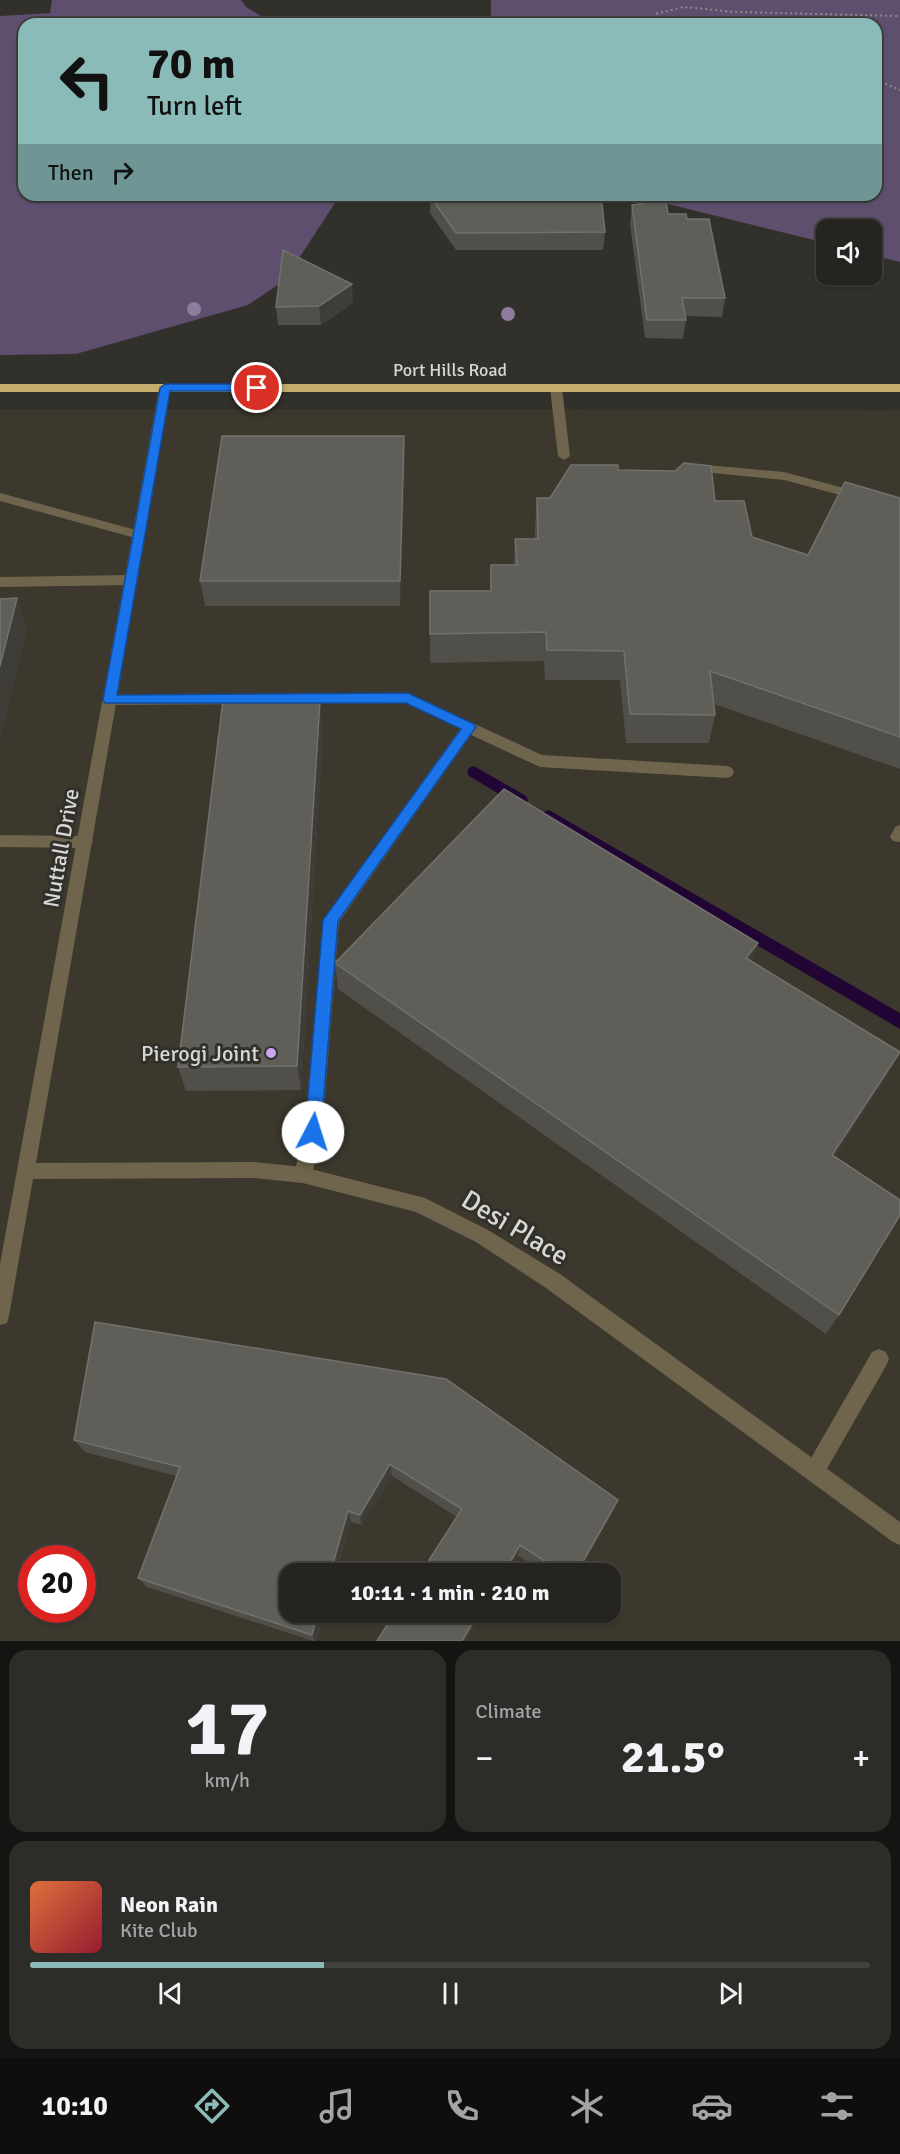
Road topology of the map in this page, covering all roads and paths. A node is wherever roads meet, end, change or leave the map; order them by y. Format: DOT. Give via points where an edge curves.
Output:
graph roads {
  1 [pos="900,16"];
  2 [pos="654,18"];
  3 [pos="882,82"];
  4 [pos="900,90"];
  5 [pos="0,388"];
  6 [pos="165,388"];
  7 [pos="556,388"];
  8 [pos="900,388"];
  9 [pos="564,456"];
  10 [pos="707,469"];
  11 [pos="0,497"];
  12 [pos="900,507"];
  13 [pos="139,535"];
  14 [pos="131,580"];
  15 [pos="0,582"];
  16 [pos="110,700"];
  17 [pos="469,727"];
  18 [pos="727,772"];
  19 [pos="0,841"];
  20 [pos="85,842"];
  21 [pos="27,1171"];
  22 [pos="303,1175"];
  23 [pos="0,1316"];
  24 [pos="879,1359"];
  25 [pos="814,1472"];
  26 [pos="900,1535"];
  1 -- 2 [label="path" via="684,8 655,14"];
  3 -- 4 [label="path"];
  5 -- 6 [label="highway, Port Hills Road"];
  6 -- 7 [label="highway, Port Hills Road"];
  6 -- 13 [label="street, Nuttall Drive"];
  7 -- 8 [label="highway, Port Hills Road"];
  7 -- 9 [label="street"];
  10 -- 12 [label="street" via="784,476"];
  11 -- 13 [label="street"];
  13 -- 14 [label="street, Nuttall Drive"];
  14 -- 15 [label="street"];
  14 -- 16 [label="street, Nuttall Drive"];
  16 -- 17 [label="street" via="408,698"];
  16 -- 20 [label="street, Nuttall Drive"];
  17 -- 18 [label="street" via="540,761"];
  17 -- 22 [label="street" via="331,920 313,1132"];
  19 -- 20 [label="street"];
  20 -- 21 [label="street, Nuttall Drive"];
  21 -- 22 [label="street, Desi Place" via="254,1170"];
  21 -- 23 [label="street, Nuttall Drive"];
  22 -- 25 [label="street, Desi Place" via="419,1204 482,1236 553,1281"];
  24 -- 25 [label="street"];
  25 -- 26 [label="street, Desi Place"];
}
